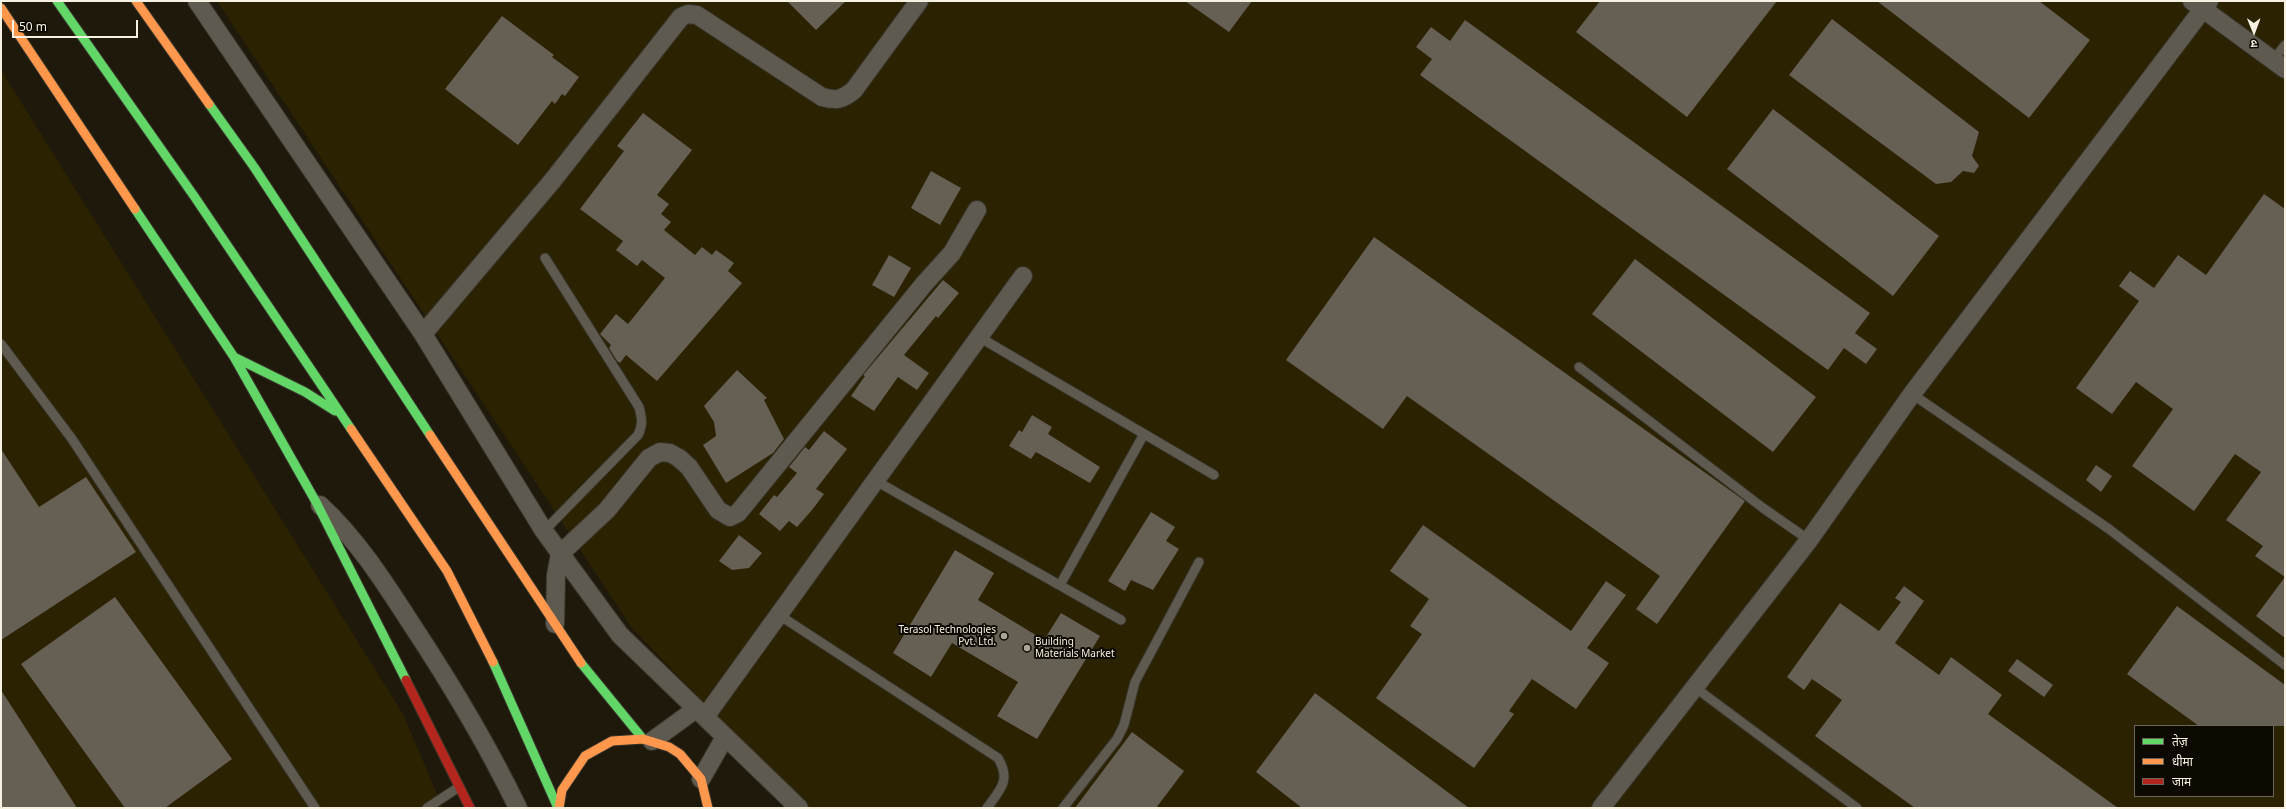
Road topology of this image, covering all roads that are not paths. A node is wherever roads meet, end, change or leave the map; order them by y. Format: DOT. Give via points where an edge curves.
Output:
graph roads {
  1 [pos="57,1"];
  2 [pos="136,1"];
  3 [pos="197,1"];
  4 [pos="919,1"];
  5 [pos="2201,4"];
  6 [pos="1,8"];
  7 [pos="2285,45"];
  8 [pos="2279,65"];
  9 [pos="977,210"];
  10 [pos="545,258"];
  11 [pos="1023,276"];
  12 [pos="423,334"];
  13 [pos="979,337"];
  14 [pos="1,344"];
  15 [pos="234,357"];
  16 [pos="1579,367"];
  17 [pos="1912,394"];
  18 [pos="342,416"];
  19 [pos="1144,434"];
  20 [pos="1214,475"];
  21 [pos="876,481"];
  22 [pos="316,502"];
  23 [pos="544,531"];
  24 [pos="1809,540"];
  25 [pos="560,554"];
  26 [pos="1199,562"];
  27 [pos="1060,585"];
  28 [pos="779,615"];
  29 [pos="1121,620"];
  30 [pos="555,624"];
  31 [pos="2285,665"];
  32 [pos="1693,686"];
  33 [pos="701,713"];
  34 [pos="725,737"];
  35 [pos="648,740"];
  36 [pos="703,785"];
  37 [pos="459,787"];
  38 [pos="718,804"];
  39 [pos="315,808"];
  40 [pos="427,808"];
  41 [pos="470,808"];
  42 [pos="518,808"];
  43 [pos="559,808"];
  44 [pos="708,808"];
  45 [pos="799,808"];
  46 [pos="987,808"];
  47 [pos="1063,808"];
  48 [pos="1601,808"];
  49 [pos="1857,808"];
  1 -- 18 [label="main road" via="194,196"];
  2 -- 30 [label="main road" via="254,167"];
  3 -- 12 [label="street"];
  4 -- 12 [label="street" via="854,90 844,99 833,101 822,97 697,15 688,14 681,17 553,180"];
  5 -- 8 [label="street"];
  5 -- 17 [label="street"];
  6 -- 15 [label="main road"];
  7 -- 8 [label="lane"];
  9 -- 25 [label="street" via="952,252 738,513 730,517 721,512 689,467 670,452 660,452 649,458 607,510"];
  10 -- 23 [label="lane" via="640,407 642,427 638,435"];
  11 -- 13 [label="street"];
  12 -- 23 [label="street"];
  13 -- 19 [label="lane"];
  13 -- 21 [label="street"];
  14 -- 39 [label="lane" via="72,439"];
  15 -- 18 [label="main road" via="305,392"];
  15 -- 22 [label="main road"];
  16 -- 24 [label="lane" via="1763,508"];
  17 -- 24 [label="street"];
  17 -- 31 [label="lane" via="2108,529"];
  18 -- 43 [label="main road" via="447,571 506,687"];
  19 -- 20 [label="lane"];
  19 -- 27 [label="lane"];
  21 -- 27 [label="lane"];
  21 -- 28 [label="street"];
  22 -- 37 [label="main road" via="388,641"];
  22 -- 42 [label="street" via="342,525 397,601 457,692"];
  23 -- 25 [label="street"];
  24 -- 32 [label="street"];
  25 -- 30 [label="street" via="556,575"];
  25 -- 33 [label="street" via="620,635"];
  26 -- 47 [label="lane" via="1135,682 1124,725 1117,739"];
  27 -- 29 [label="lane"];
  28 -- 33 [label="street"];
  28 -- 46 [label="lane" via="998,758 1005,776 1002,787"];
  30 -- 35 [label="main road" via="573,653"];
  32 -- 48 [label="street"];
  32 -- 49 [label="lane"];
  33 -- 34 [label="street"];
  33 -- 35 [label="street"];
  34 -- 36 [label="street"];
  34 -- 45 [label="street"];
  35 -- 36 [label="main road" via="669,747 680,754"];
  35 -- 43 [label="main road" via="612,741 585,756 562,790"];
  36 -- 38 [label="main road"];
  36 -- 44 [label="main road"];
  37 -- 40 [label="lane"];
  37 -- 41 [label="main road"];
}
